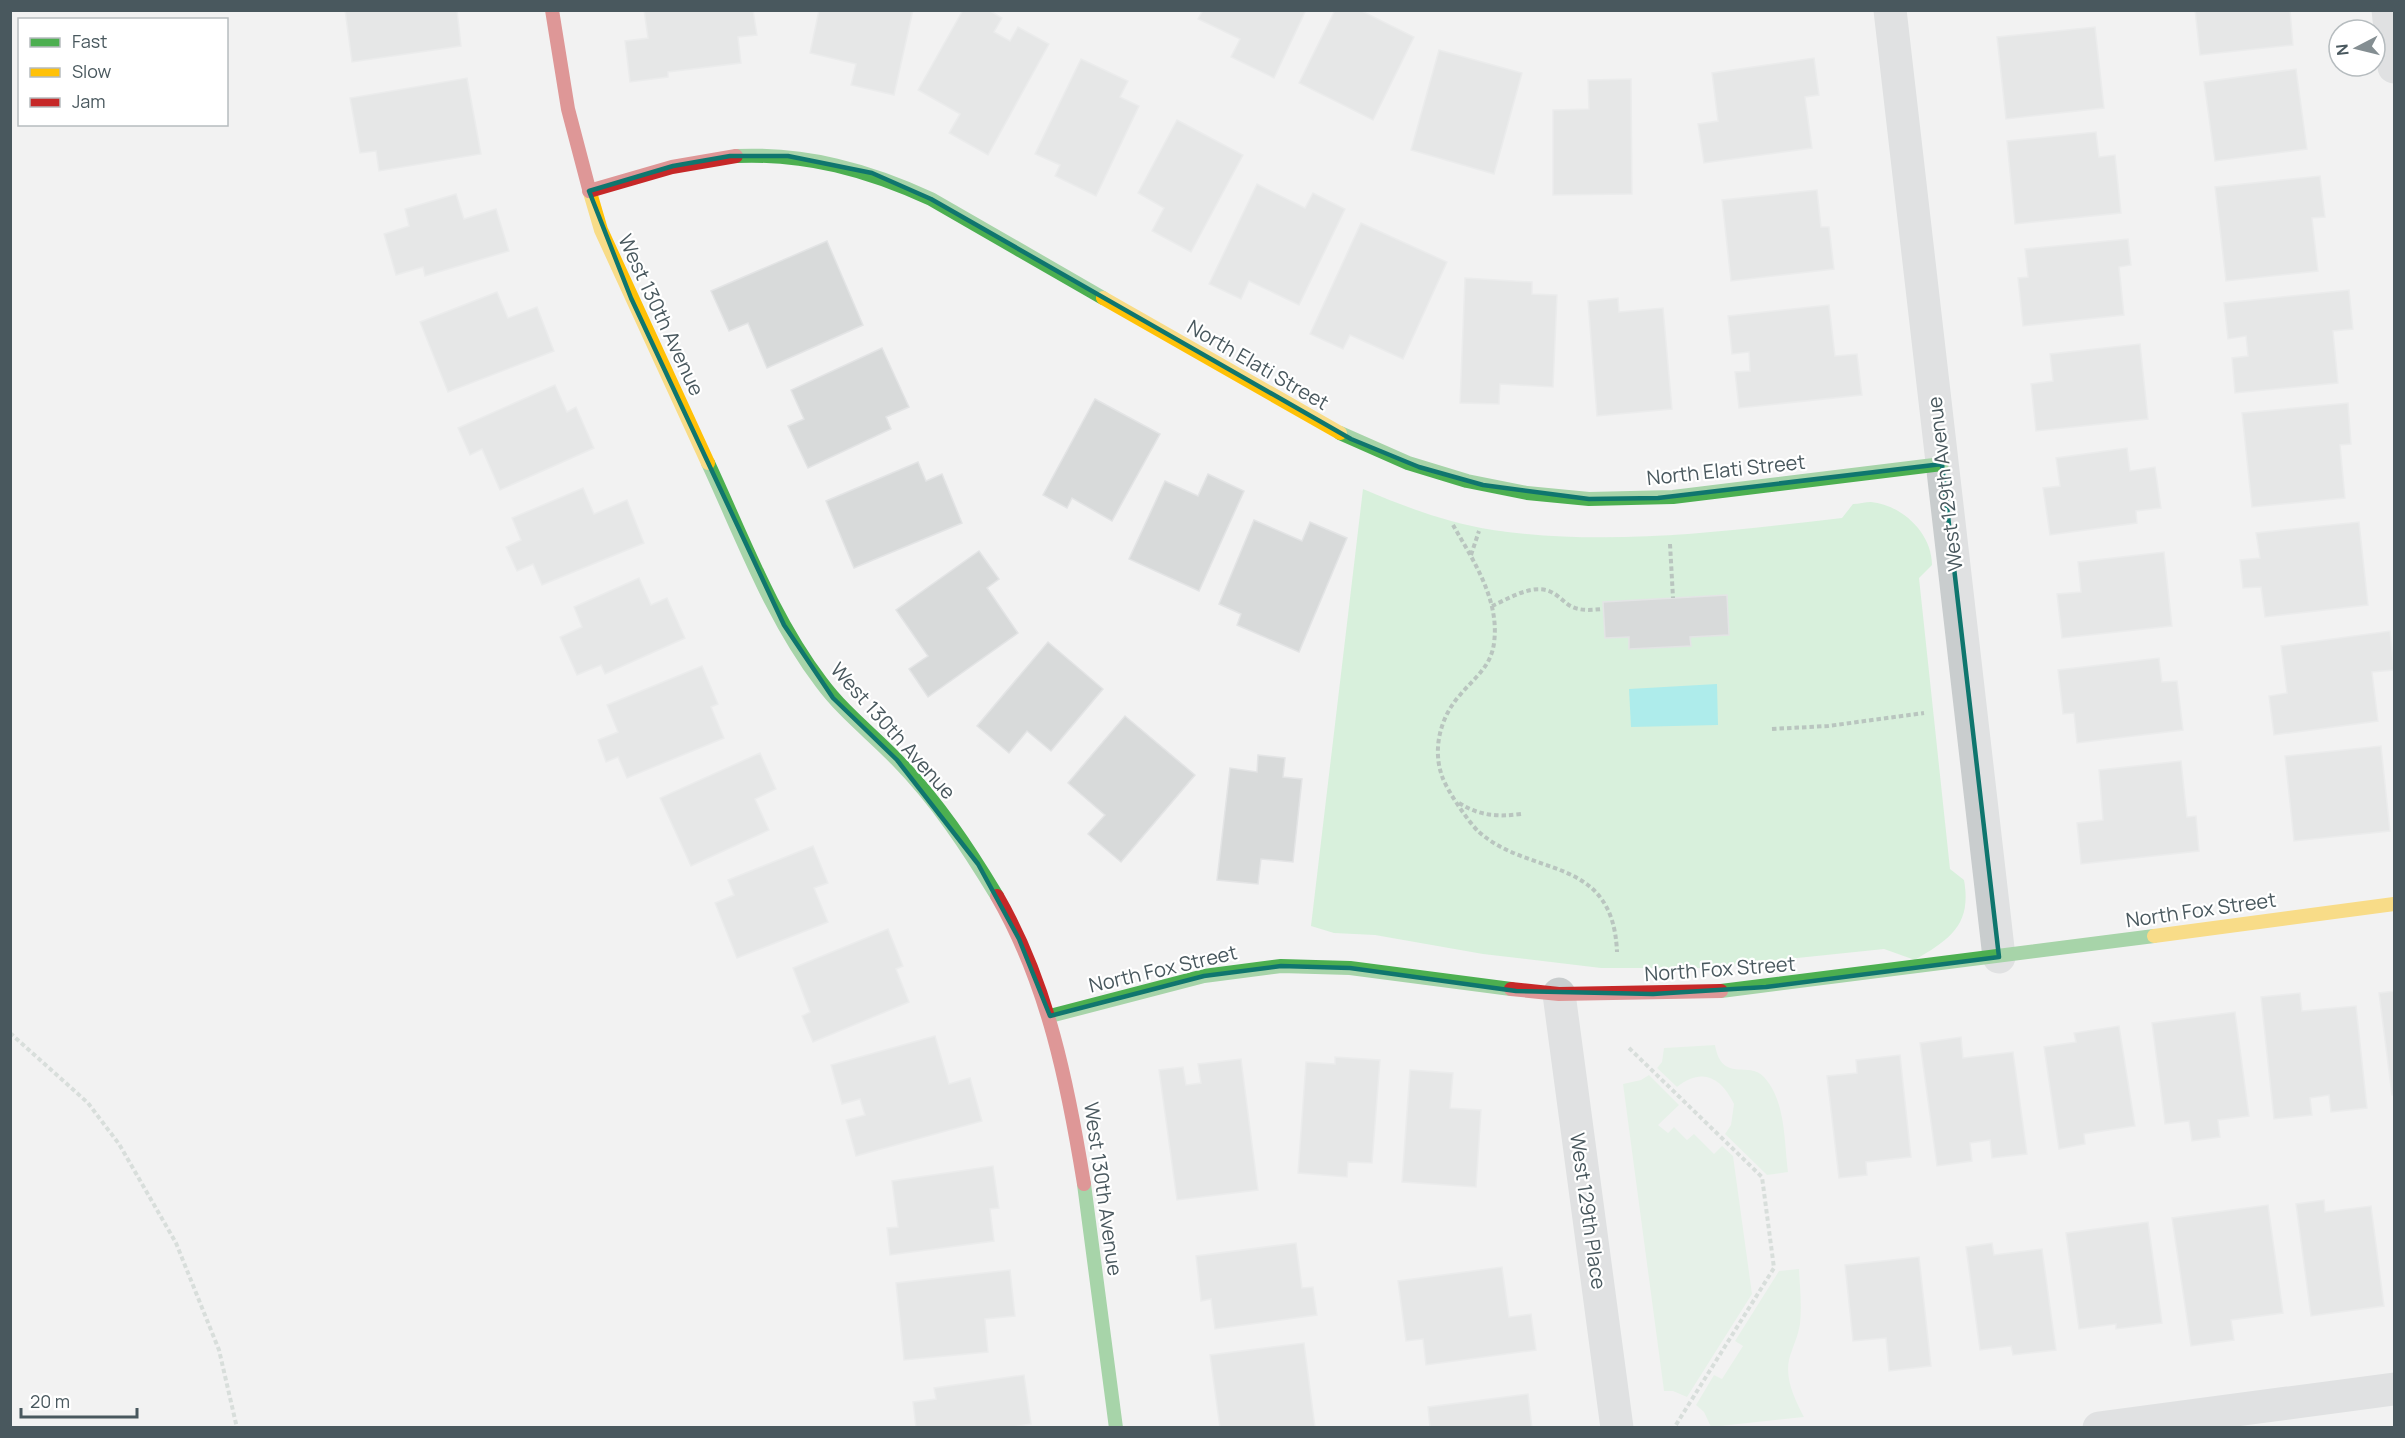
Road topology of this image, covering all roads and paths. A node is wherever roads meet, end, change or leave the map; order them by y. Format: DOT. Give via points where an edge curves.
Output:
graph roads {
  1 [pos="552,10"];
  2 [pos="1890,10"];
  3 [pos="2388,10"];
  4 [pos="2394,67"];
  5 [pos="589,191"];
  6 [pos="1942,464"];
  7 [pos="1453,525"];
  8 [pos="1479,531"];
  9 [pos="1670,544"];
  10 [pos="1471,555"];
  11 [pos="1673,598"];
  12 [pos="1492,606"];
  13 [pos="1603,609"];
  14 [pos="1924,713"];
  15 [pos="1772,729"];
  16 [pos="1458,803"];
  17 [pos="1521,814"];
  18 [pos="2394,904"];
  19 [pos="1617,952"];
  20 [pos="1999,957"];
  21 [pos="1559,994"];
  22 [pos="1050,1016"];
  23 [pos="10,1033"];
  24 [pos="1629,1048"];
  25 [pos="2394,1389"];
  26 [pos="237,1428"];
  27 [pos="1116,1428"];
  28 [pos="1617,1428"];
  29 [pos="1674,1428"];
  30 [pos="2099,1428"];
  1 -- 5 [label="street, West 130th Avenue" via="568,109"];
  2 -- 6 [label="street, West 129th Avenue"];
  3 -- 4 [label="street"];
  5 -- 6 [label="street, North Elati Street" via="673,166 730,156 788,156 872,173 931,199 1351,439 1419,467 1494,487 1589,499 1658,498"];
  5 -- 22 [label="street, West 130th Avenue" via="601,230 631,298 784,625 833,698 904,768 978,864 1019,939"];
  6 -- 20 [label="street, West 129th Avenue"];
  7 -- 10 [label="path"];
  8 -- 10 [label="path"];
  9 -- 11 [label="path"];
  10 -- 12 [label="path"];
  12 -- 13 [label="path" via="1523,592 1547,590 1575,608"];
  12 -- 16 [label="path" via="1494,643 1490,660 1450,706 1439,739 1437,758 1442,776"];
  14 -- 15 [label="path"];
  16 -- 17 [label="path" via="1484,815"];
  16 -- 19 [label="path" via="1470,822 1488,838 1561,869 1591,888 1603,900 1611,918"];
  18 -- 20 [label="street, North Fox Street"];
  20 -- 21 [label="street, North Fox Street" via="1724,991"];
  21 -- 22 [label="street, North Fox Street" via="1350,968 1281,966 1204,976"];
  21 -- 28 [label="street, West 129th Place"];
  22 -- 27 [label="street, West 130th Avenue" via="1078,1137"];
  23 -- 26 [label="path" via="88,1103 119,1144 176,1243 219,1350"];
  24 -- 29 [label="path" via="1762,1177 1774,1268"];
  25 -- 30 [label="street"];
}
